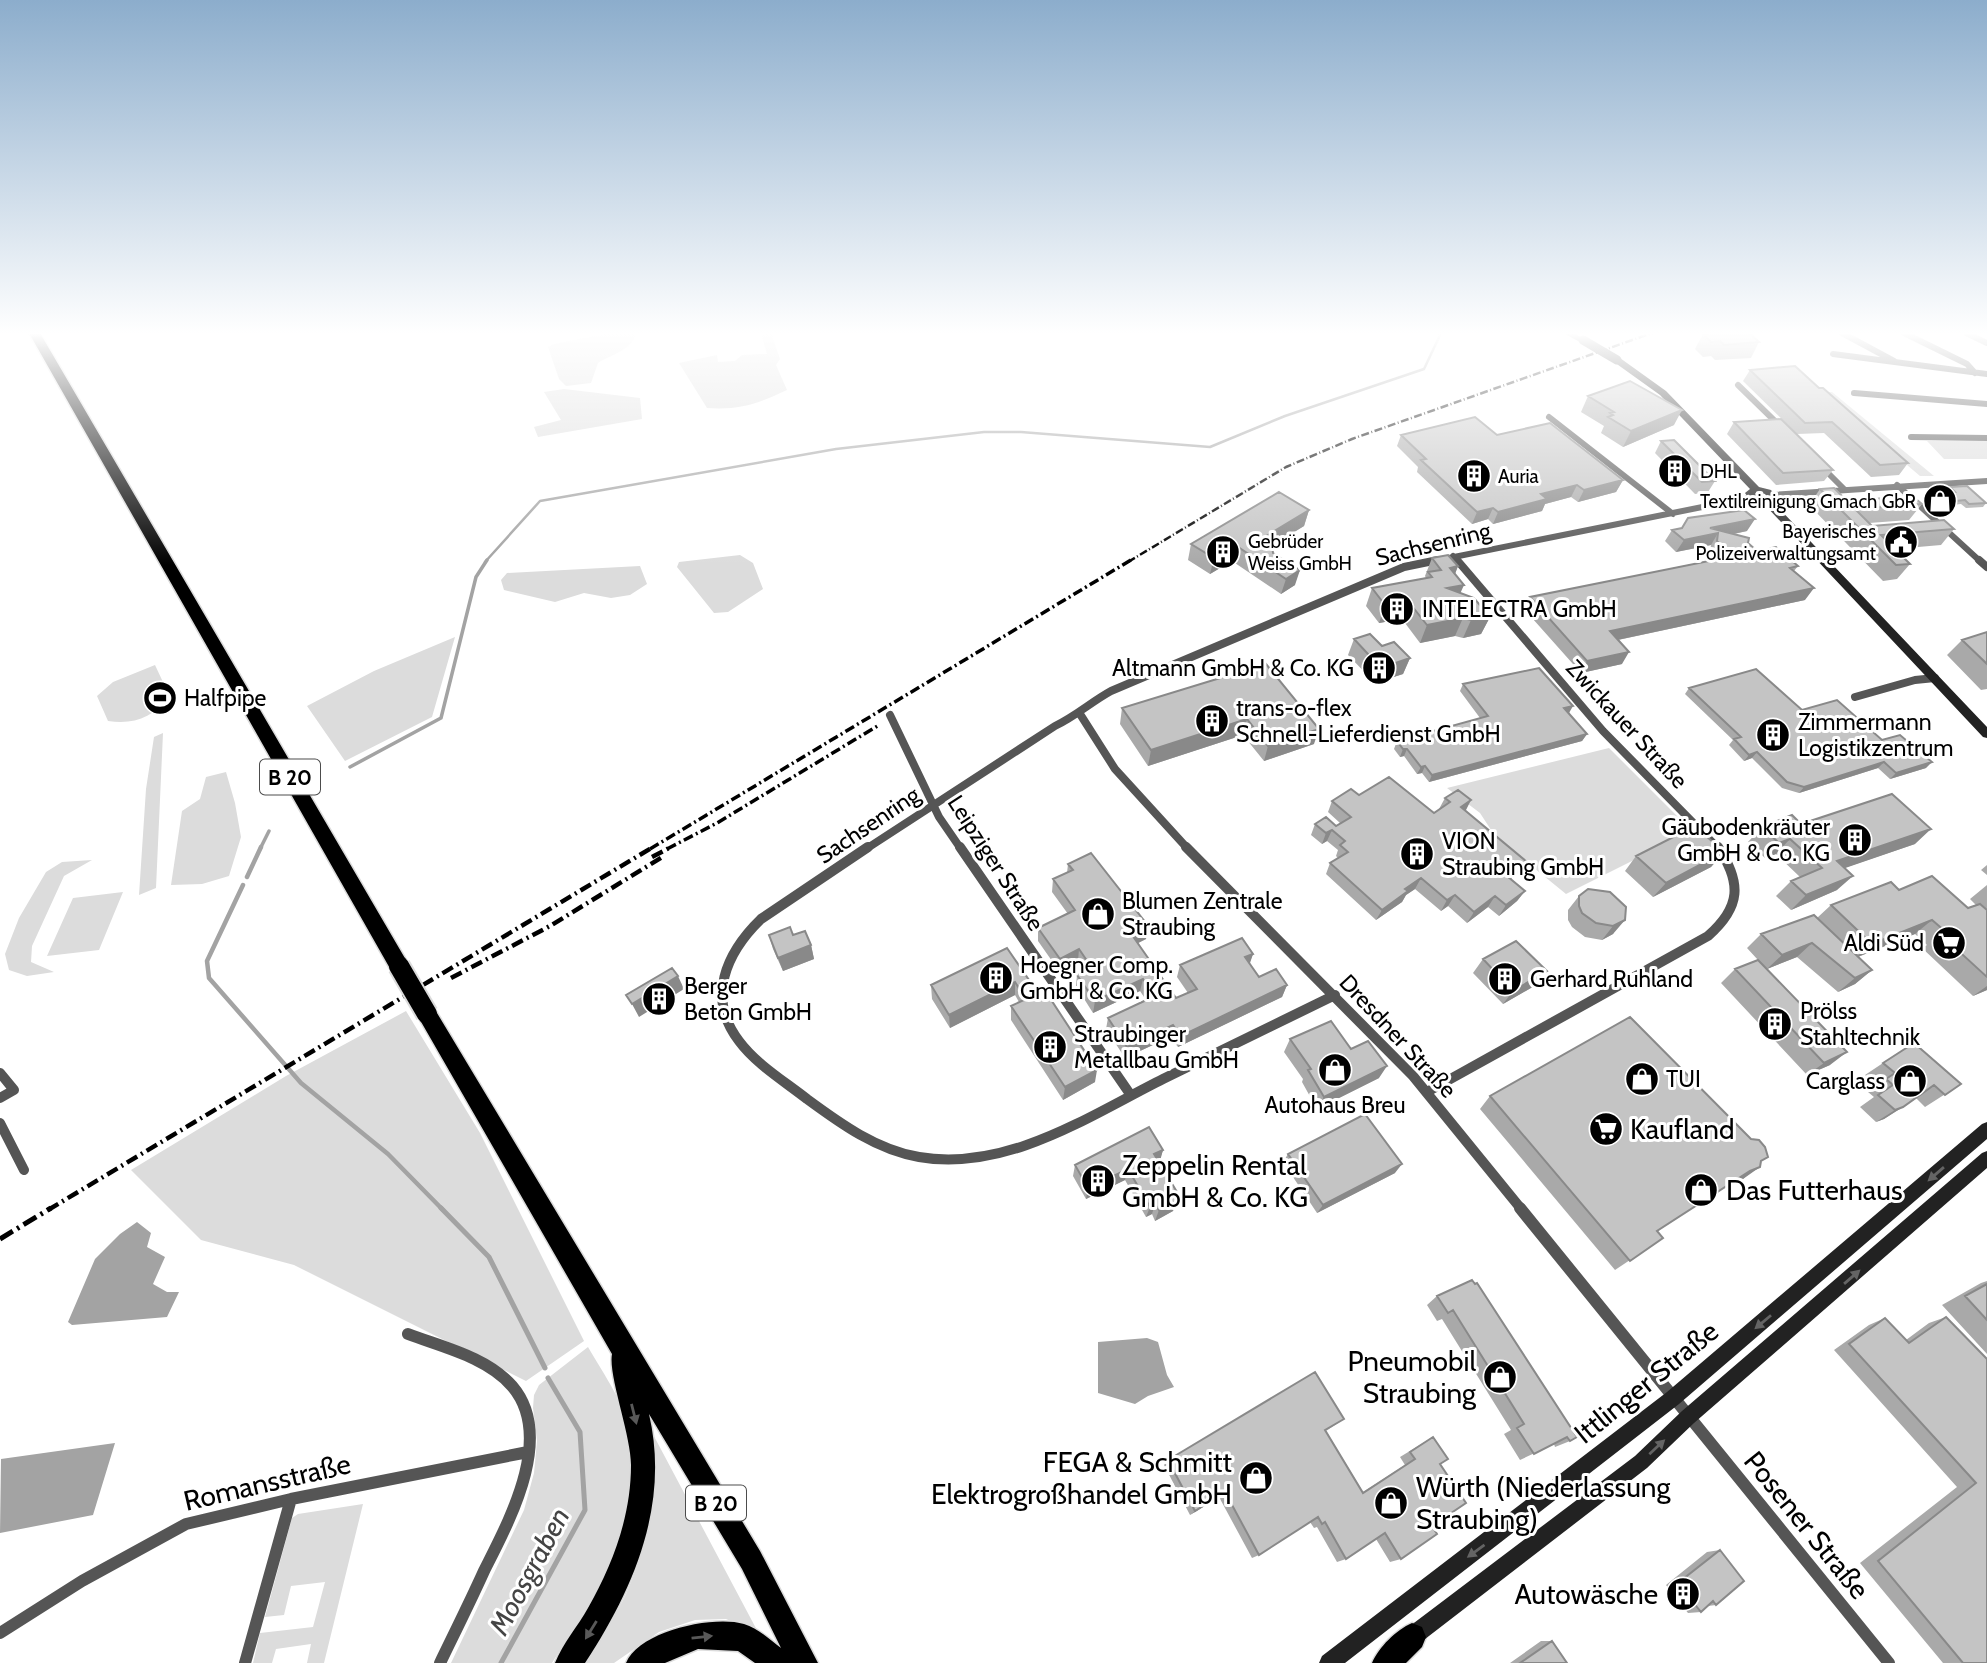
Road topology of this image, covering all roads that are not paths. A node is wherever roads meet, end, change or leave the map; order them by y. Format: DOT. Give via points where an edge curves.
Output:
graph roads {
  1 [pos="81,411"];
  2 [pos="1680,411"];
  3 [pos="1764,411"];
  4 [pos="1549,417"];
  5 [pos="1789,435"];
  6 [pos="1911,437"];
  7 [pos="1987,438"];
  8 [pos="1814,460"];
  9 [pos="1987,481"];
  10 [pos="1897,485"];
  11 [pos="1845,489"];
  12 [pos="1754,493"];
  13 [pos="1770,498"];
  14 [pos="1673,514"];
  15 [pos="1453,556"];
  16 [pos="1987,567"];
  17 [pos="1935,678"];
  18 [pos="1855,697"];
  19 [pos="1080,714"];
  20 [pos="890,715"];
  21 [pos="1985,729"];
  22 [pos="933,804"];
  23 [pos="1335,995"];
  24 [pos="0,1073"];
  25 [pos="1427,1092"];
  26 [pos="1130,1094"];
  27 [pos="0,1098"];
  28 [pos="0,1123"];
  29 [pos="1987,1129"];
  30 [pos="1987,1158"];
  31 [pos="24,1170"];
  32 [pos="408,1334"];
  33 [pos="622,1347"];
  34 [pos="1673,1398"];
  35 [pos="1688,1417"];
  36 [pos="528,1452"];
  37 [pos="291,1499"];
  38 [pos="0,1633"];
  39 [pos="1412,1637"];
  40 [pos="245,1663"];
  41 [pos="440,1663"];
  42 [pos="569,1663"];
  43 [pos="640,1663"];
  44 [pos="779,1663"];
  45 [pos="804,1663"];
  46 [pos="1329,1663"];
  47 [pos="1374,1663"];
  48 [pos="1385,1663"];
  49 [pos="1889,1663"];
  1 -- 33 [label="highway, B 20, bridge"];
  2 -- 12 [label="street"];
  3 -- 5 [label="street"];
  4 -- 14 [label="street"];
  6 -- 7 [label="street"];
  8 -- 11 [label="street"];
  9 -- 10 [label="street"];
  10 -- 11 [label="street"];
  10 -- 16 [label="street"];
  11 -- 13 [label="street"];
  12 -- 13 [label="street"];
  12 -- 14 [label="street, Sachsenring"];
  13 -- 17 [label="street"];
  14 -- 15 [label="street, Sachsenring"];
  15 -- 19 [label="street, Sachsenring" via="1365,581 1111,691"];
  15 -- 25 [label="street, Zwickauer Straße" via="1603,731 1716,844 1733,876 1736,894 1728,918 1708,936"];
  17 -- 18 [label="street"];
  17 -- 21 [label="street"];
  19 -- 22 [label="street, Sachsenring"];
  19 -- 23 [label="street, Dresdner Straße" via="1115,769 1158,820"];
  20 -- 22 [label="street, Leipziger Straße"];
  22 -- 26 [label="street, Leipziger Straße"];
  22 -- 26 [label="street, Sachsenring" via="746,933 730,954 723,974 723,1012 730,1029 759,1062 830,1116 886,1148 920,1157 958,1160 995,1155 1034,1143"];
  23 -- 25 [label="street, Dresdner Straße"];
  23 -- 26 [label="street, Sachsenring"];
  24 -- 27 [label="street" via="13,1090"];
  25 -- 34 [label="street, Dresdner Straße"];
  28 -- 31 [label="street"];
  29 -- 34 [label="street, Ittlinger Straße, one-way"];
  35 -- 30 [label="street, one-way"];
  32 -- 36 [label="street" via="485,1365 509,1383 527,1415"];
  33 -- 42 [label="highway, one-way" via="644,1464 640,1501 624,1567"];
  33 -- 45 [label="highway, B 20" via="751,1560"];
  34 -- 35 [label="street, Dresdner Straße"];
  34 -- 46 [label="street, Ittlinger Straße, one-way"];
  39 -- 35 [label="street, one-way" via="1641,1462"];
  35 -- 49 [label="street, Posener Straße"];
  36 -- 37 [label="street, Romansstraße"];
  36 -- 41 [label="street" via="518,1502"];
  37 -- 38 [label="street, Romansstraße" via="186,1524"];
  37 -- 40 [label="street"];
  39 -- 47 [label="street"];
  39 -- 48 [label="highway"];
  43 -- 44 [label="highway, one-way" via="698,1635 742,1637"];
}
